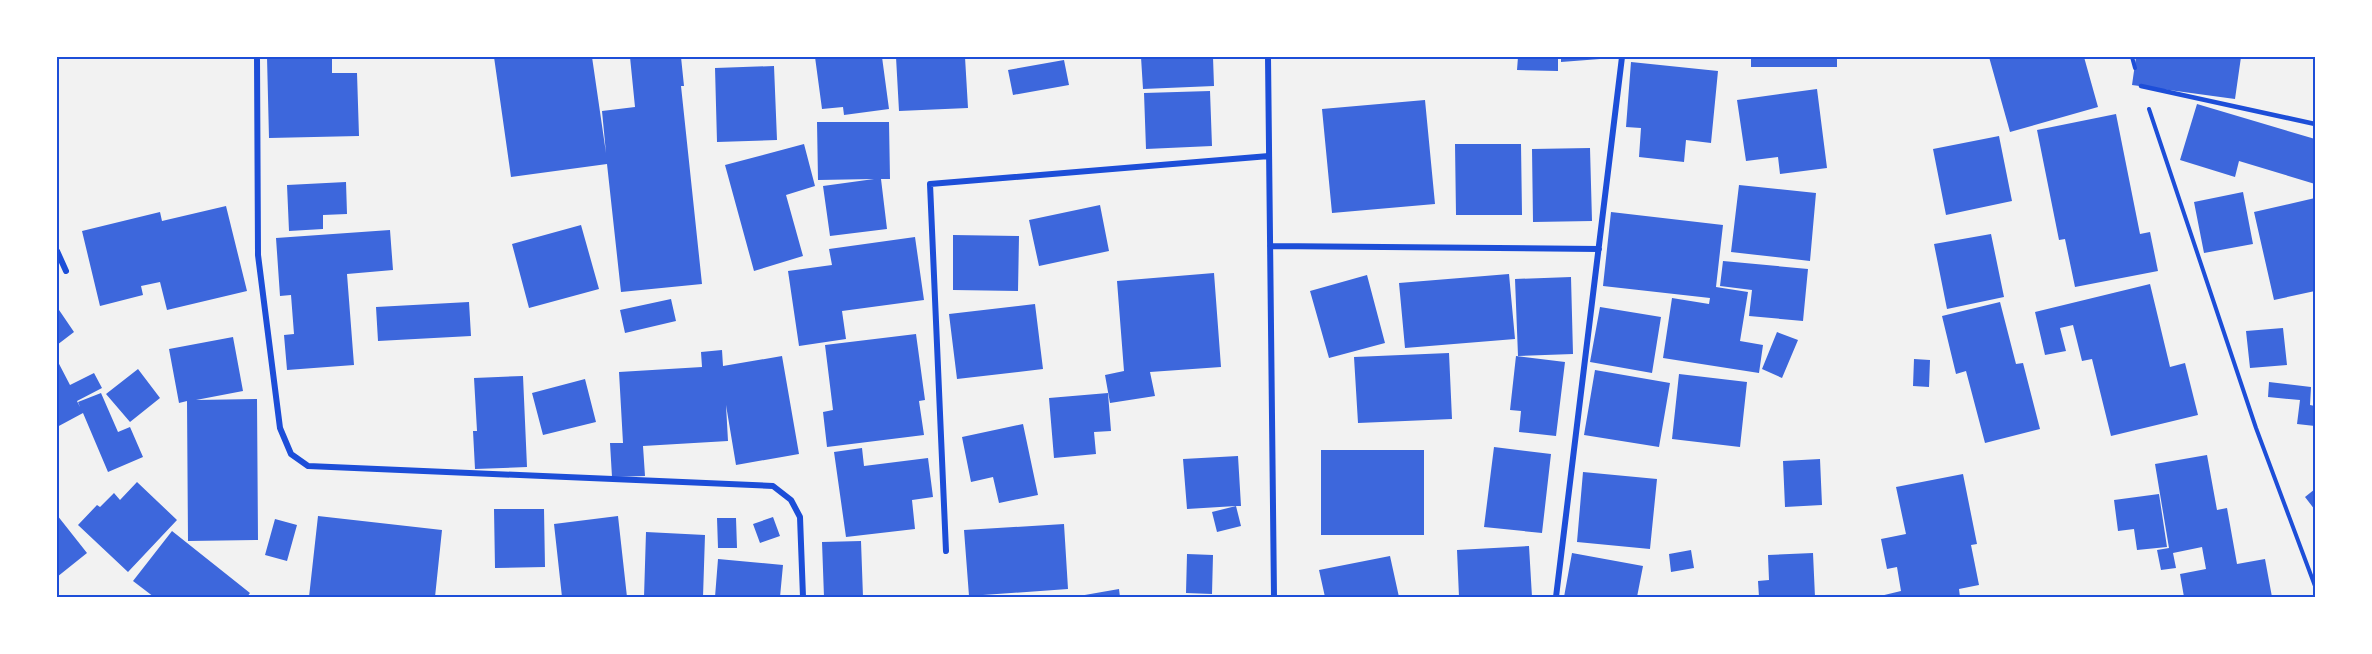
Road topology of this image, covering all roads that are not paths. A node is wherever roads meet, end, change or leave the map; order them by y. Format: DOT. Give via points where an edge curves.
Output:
graph roads {
  1 [pos="258,57"];
  2 [pos="1268,57"];
  3 [pos="1622,57"];
  4 [pos="2141,86"];
  5 [pos="2315,124"];
  6 [pos="1269,156"];
  7 [pos="1270,246"];
  8 [pos="1599,249"];
  9 [pos="57,251"];
  10 [pos="66,271"];
  11 [pos="946,550"];
  12 [pos="803,597"];
  13 [pos="1274,597"];
  14 [pos="1556,597"];
  1 -- 12 [label="street" via="258,255 280,428 291,454 308,466 773,486 791,500 800,517"];
  2 -- 6 [label="street"];
  3 -- 8 [label="street"];
  4 -- 5 [label="lane"];
  6 -- 7 [label="street"];
  6 -- 11 [label="street" via="930,184"];
  7 -- 8 [label="street"];
  7 -- 13 [label="street"];
  8 -- 14 [label="street"];
  9 -- 10 [label="street"];
}
